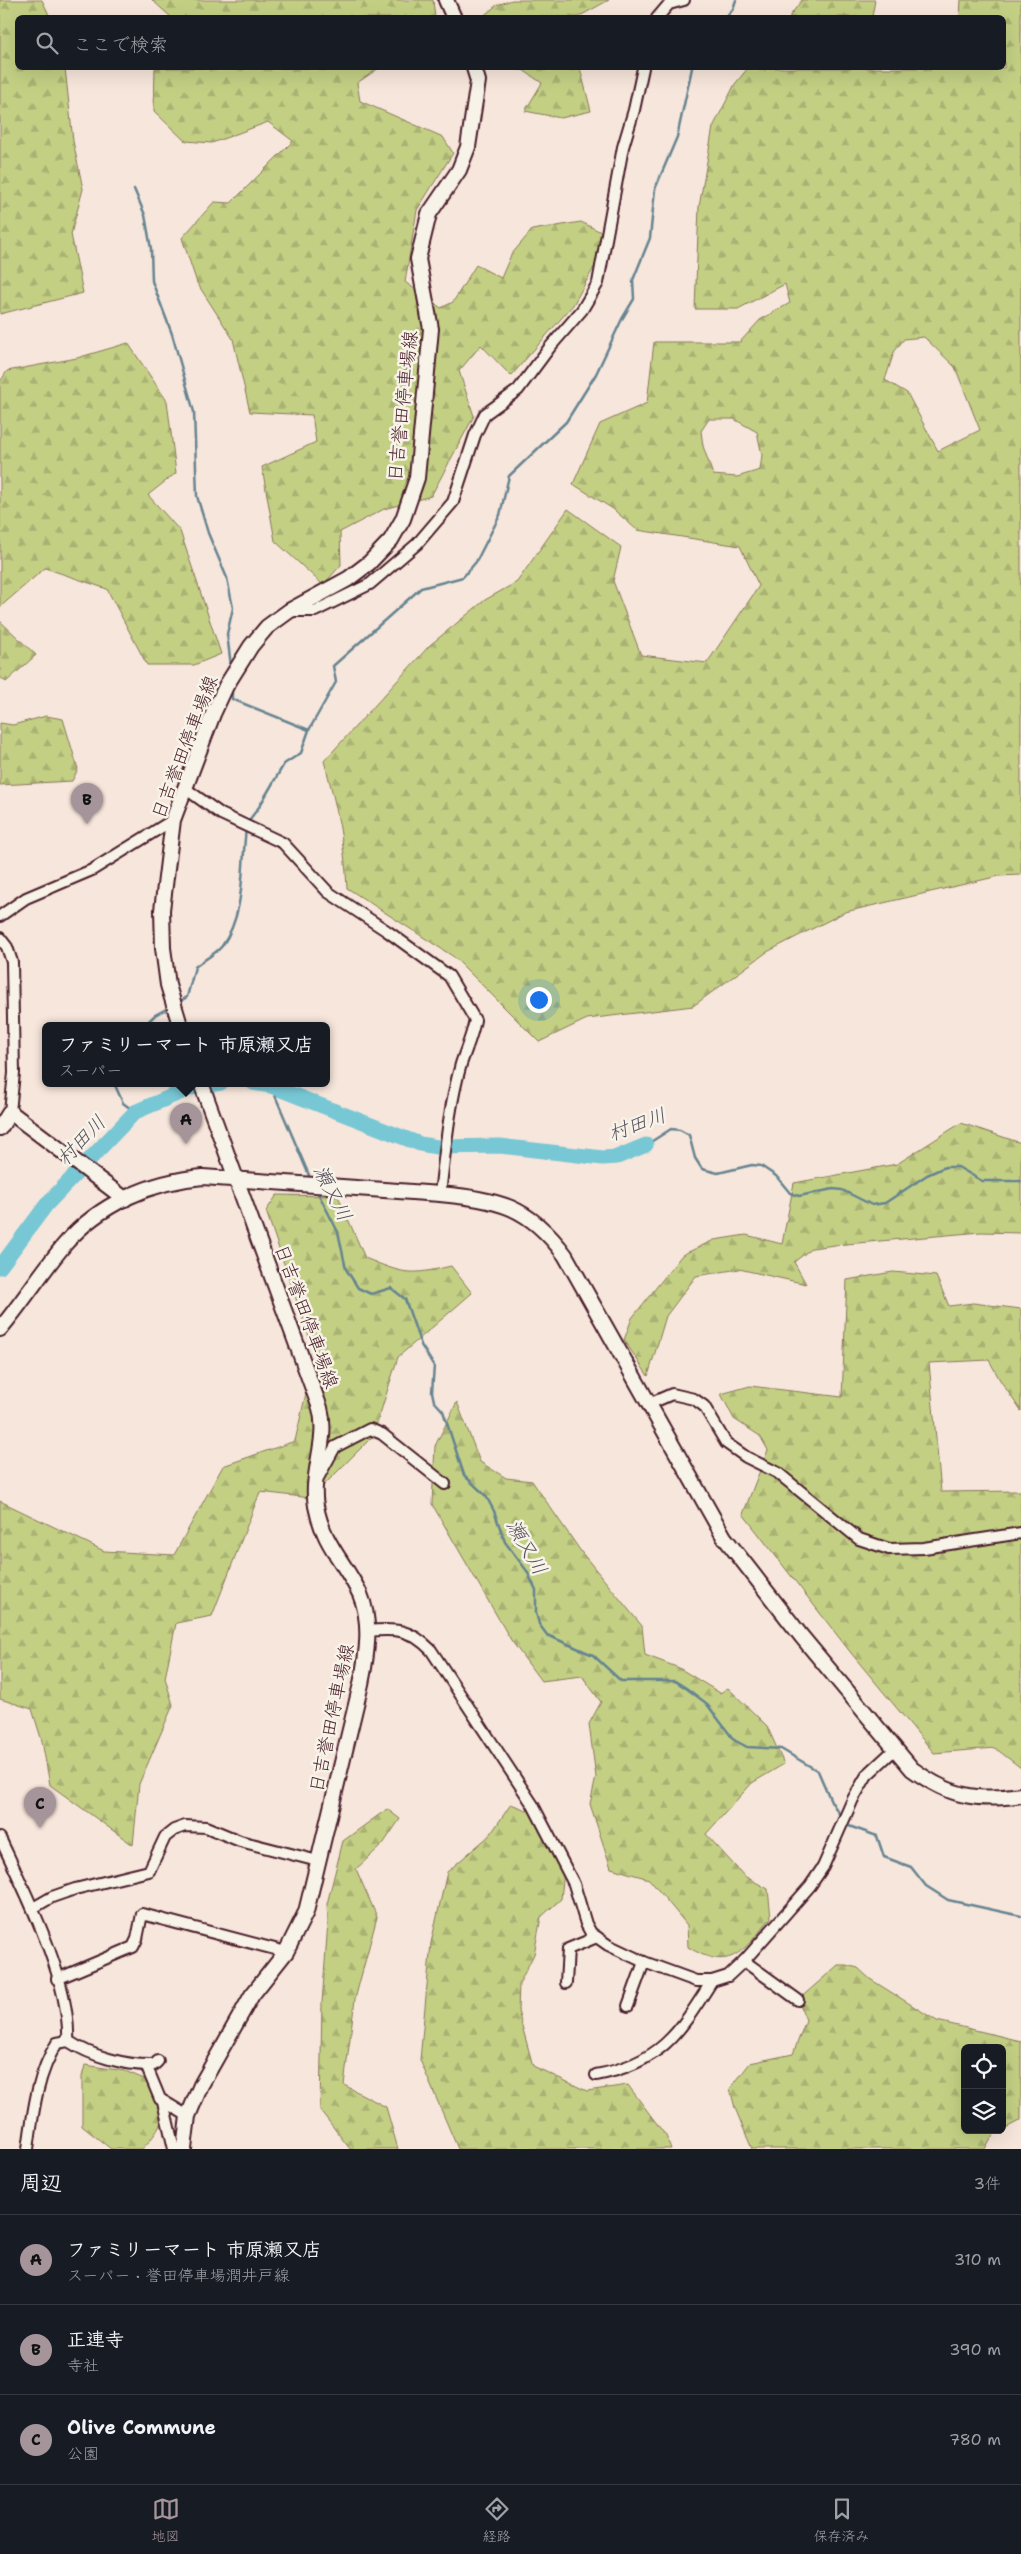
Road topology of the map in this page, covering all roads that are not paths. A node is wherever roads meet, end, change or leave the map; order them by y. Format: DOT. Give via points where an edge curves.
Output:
graph roads {
  1 [pos="446,0"];
  2 [pos="684,0"];
  3 [pos="453,15"];
  4 [pos="660,15"];
  5 [pos="475,70"];
  6 [pos="642,70"];
  7 [pos="289,610"];
  8 [pos="186,789"];
  9 [pos="173,820"];
  10 [pos="0,916"];
  11 [pos="0,938"];
  12 [pos="179,1022"];
  13 [pos="202,1087"];
  14 [pos="10,1112"];
  15 [pos="0,1128"];
  16 [pos="237,1181"];
  17 [pos="440,1194"];
  18 [pos="125,1199"];
  19 [pos="0,1329"];
  20 [pos="649,1404"];
  21 [pos="315,1484"];
  22 [pos="445,1484"];
  23 [pos="1021,1533"];
  24 [pos="367,1631"];
  25 [pos="895,1749"];
  26 [pos="1021,1795"];
  27 [pos="0,1838"];
  28 [pos="318,1861"];
  29 [pos="33,1908"];
  30 [pos="597,1937"];
  31 [pos="286,1952"];
  32 [pos="644,1962"];
  33 [pos="744,1962"];
  34 [pos="57,1979"];
  35 [pos="712,1981"];
  36 [pos="566,1983"];
  37 [pos="798,2000"];
  38 [pos="628,2006"];
  39 [pos="68,2041"];
  40 [pos="158,2061"];
  41 [pos="146,2065"];
  42 [pos="596,2075"];
  43 [pos="163,2102"];
  44 [pos="188,2116"];
  45 [pos="28,2149"];
  46 [pos="174,2149"];
  47 [pos="184,2149"];
  1 -- 3 [label="main road"];
  2 -- 4 [label="street" via="669,4"];
  5 -- 7 [label="main road, 日吉誉田停車場線" via="478,81 468,146 459,170 430,214 418,259 431,329 417,478 403,519 391,540 369,563 348,579"];
  6 -- 7 [label="street" via="623,147 598,284 582,310 518,390 485,414 453,502 417,544 370,584 346,597 315,611"];
  7 -- 8 [label="main road, 日吉誉田停車場線" via="267,626 230,679 212,714"];
  8 -- 9 [label="main road, 日吉誉田停車場線"];
  8 -- 17 [label="street" via="221,814 283,843 328,892 449,976 475,1020 461,1064 450,1117"];
  9 -- 10 [label="street" via="92,870 26,898"];
  9 -- 12 [label="main road, 日吉誉田停車場線" via="164,884 163,938 168,985"];
  11 -- 14 [label="street" via="12,962 14,1073"];
  13 -- 16 [label="main road, 日吉誉田停車場線"];
  14 -- 15 [label="main road"];
  14 -- 18 [label="main road"];
  16 -- 17 [label="main road"];
  16 -- 18 [label="main road" via="184,1178"];
  16 -- 21 [label="main road, 日吉誉田停車場線" via="320,1408 322,1434"];
  17 -- 20 [label="main road" via="479,1198 513,1207 551,1236 565,1255"];
  18 -- 19 [label="main road" via="91,1219 66,1242"];
  20 -- 23 [label="street" via="672,1394 694,1399 704,1406 726,1443 778,1473 859,1539 889,1549 924,1548"];
  20 -- 25 [label="main road" via="724,1537"];
  21 -- 22 [label="street" via="335,1446 370,1429 382,1434"];
  21 -- 24 [label="main road, 日吉誉田停車場線" via="322,1528 361,1596"];
  24 -- 28 [label="main road, 日吉誉田停車場線" via="361,1684"];
  24 -- 30 [label="street" via="400,1630 418,1637 431,1650 533,1804 574,1884 586,1924"];
  25 -- 26 [label="main road" via="912,1769 933,1784 957,1794 988,1799"];
  25 -- 33 [label="street" via="867,1775 810,1886"];
  27 -- 29 [label="street"];
  28 -- 29 [label="street" via="240,1841 206,1827 185,1826 165,1838 149,1871 75,1889"];
  28 -- 31 [label="main road, 日吉誉田停車場線" via="306,1912"];
  29 -- 34 [label="street"];
  30 -- 32 [label="street"];
  30 -- 36 [label="street" via="568,1949"];
  31 -- 34 [label="street" via="142,1914 132,1947"];
  31 -- 44 [label="main road, 日吉誉田停車場線" via="252,1994 201,2085"];
  32 -- 35 [label="street" via="696,1981"];
  32 -- 38 [label="street"];
  33 -- 35 [label="street" via="728,1976"];
  33 -- 37 [label="street"];
  34 -- 39 [label="street" via="69,2022"];
  35 -- 42 [label="street" via="683,2027 663,2046 644,2061 628,2068"];
  39 -- 41 [label="street" via="95,2054"];
  39 -- 45 [label="street" via="57,2043 46,2060"];
  40 -- 41 [label="street" via="154,2065"];
  41 -- 43 [label="street"];
  43 -- 44 [label="street"];
  43 -- 46 [label="street"];
  44 -- 47 [label="main road, 日吉誉田停車場線"];
}
